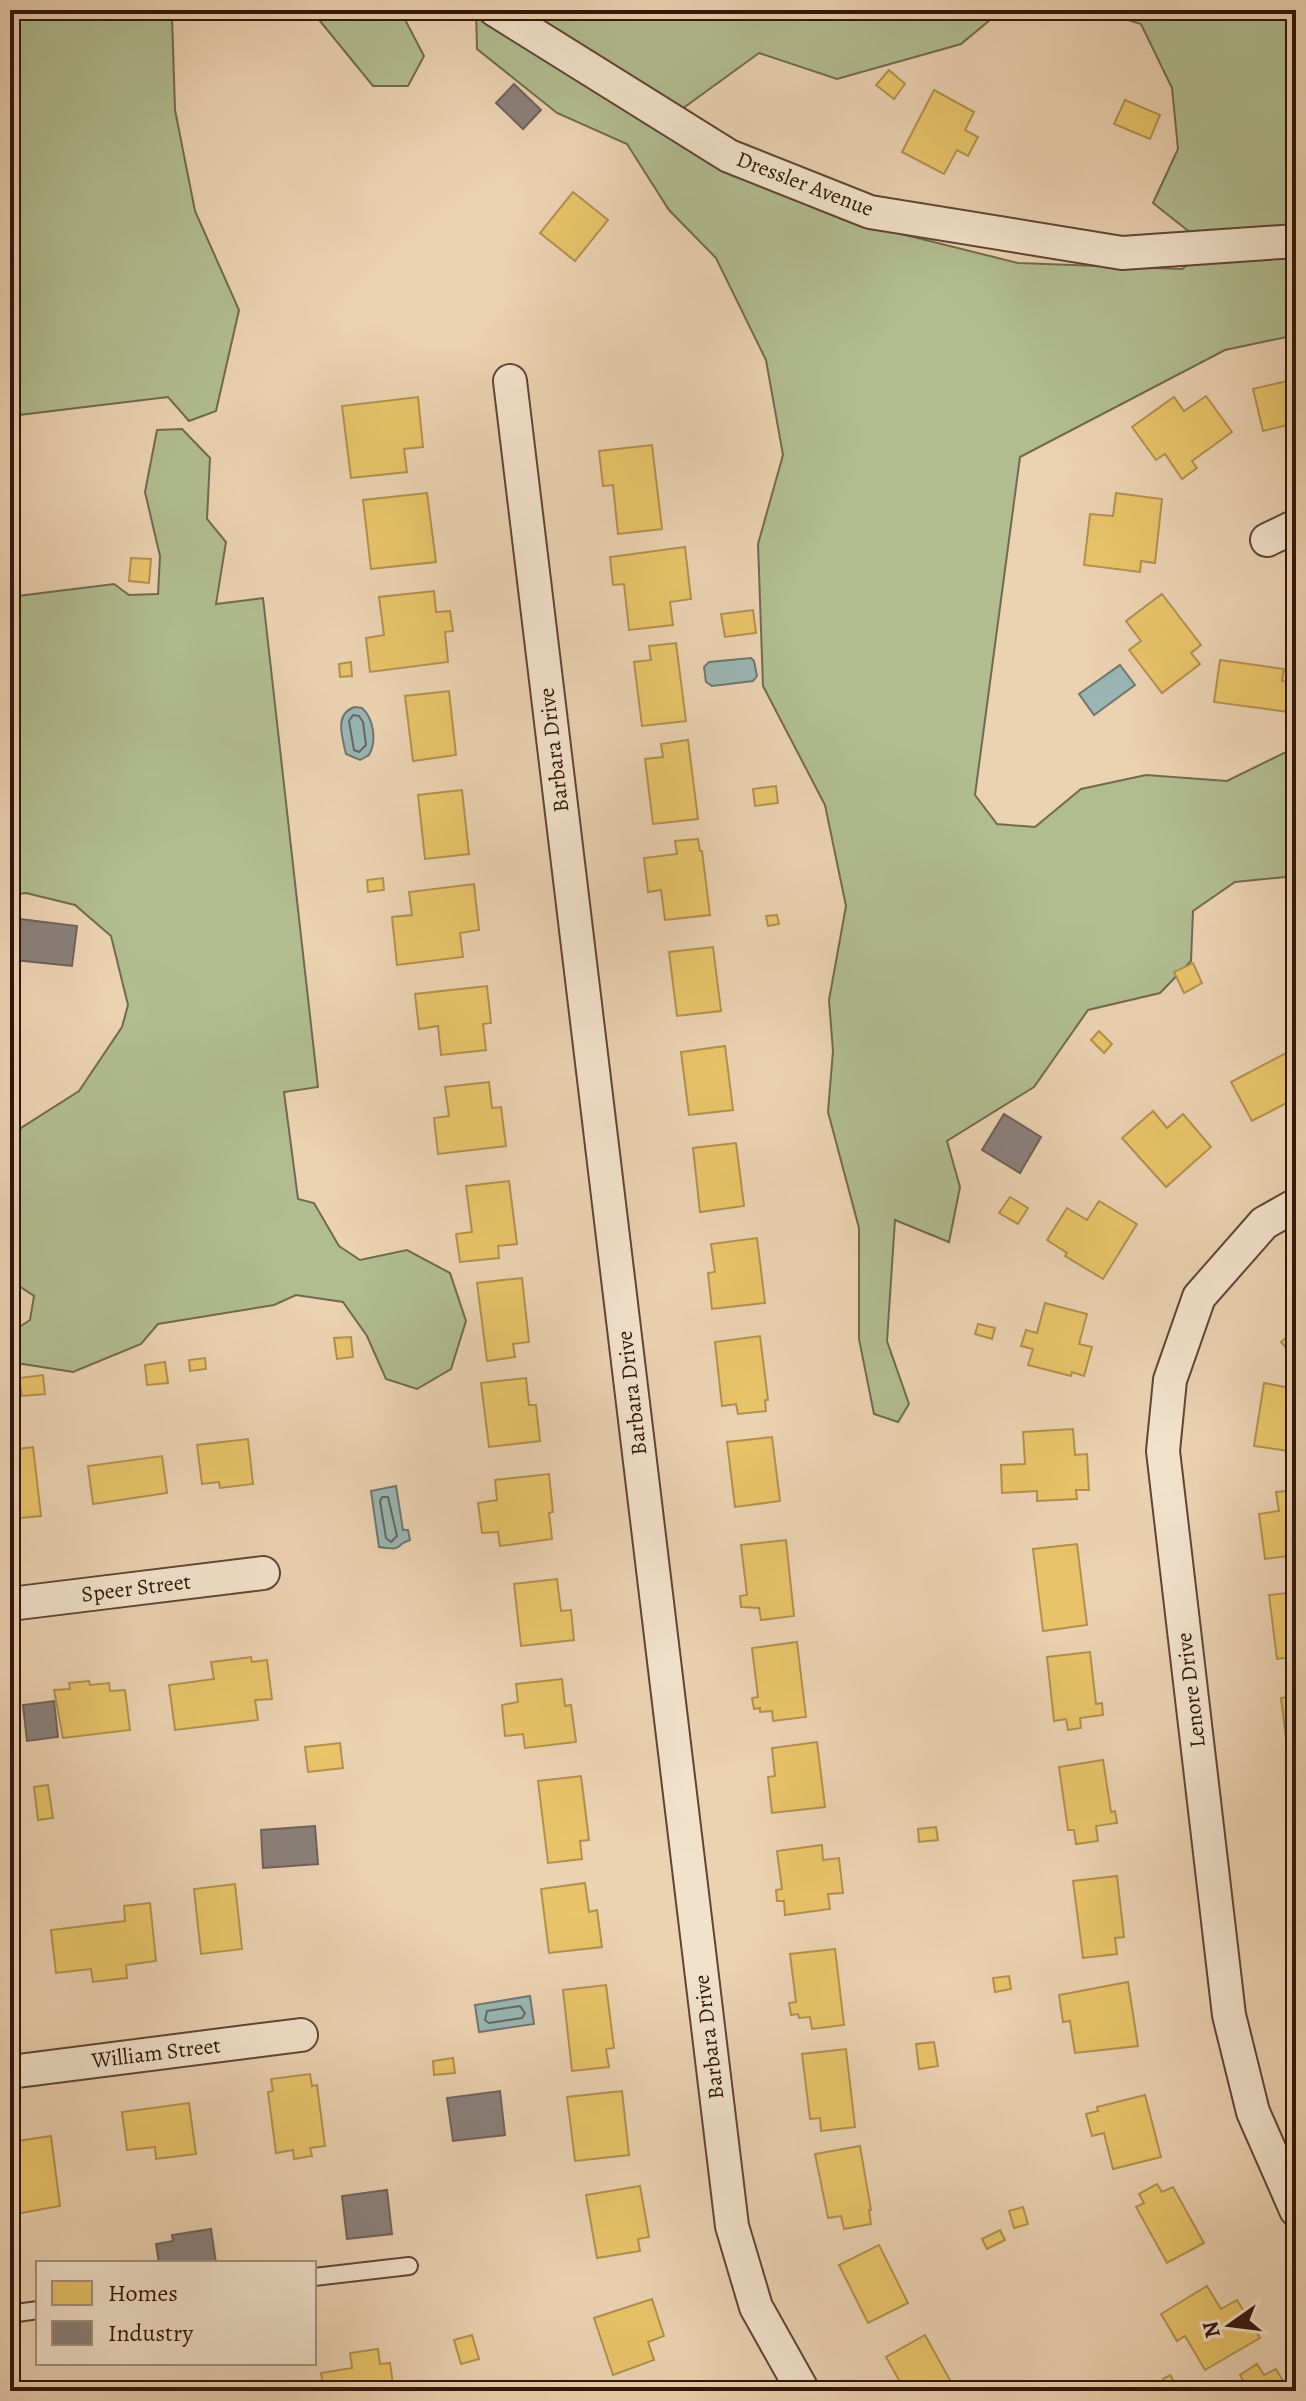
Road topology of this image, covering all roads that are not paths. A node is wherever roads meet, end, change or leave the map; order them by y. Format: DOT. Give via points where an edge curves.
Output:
graph roads {
  1 [pos="495,10"];
  2 [pos="1296,241"];
  3 [pos="510,381"];
  4 [pos="1296,1205"];
  5 [pos="263,1573"];
  6 [pos="10,1604"];
  7 [pos="301,2035"];
  8 [pos="10,2072"];
  9 [pos="1296,2210"];
  10 [pos="409,2266"];
  11 [pos="316,2277"];
  12 [pos="36,2310"];
  13 [pos="10,2314"];
  14 [pos="803,2391"];
  1 -- 2 [label="street, Dressler Avenue" via="729,156 870,212 1122,253"];
  3 -- 14 [label="street, Barbara Drive" via="732,2226 756,2307"];
  4 -- 9 [label="street, Lenore Drive" via="1264,1223 1199,1297 1170,1380 1163,1451 1229,2015 1253,2112"];
  5 -- 6 [label="street, Speer Street"];
  7 -- 8 [label="street, William Street"];
  10 -- 11 [label="lane"];
  12 -- 13 [label="lane"];
}
